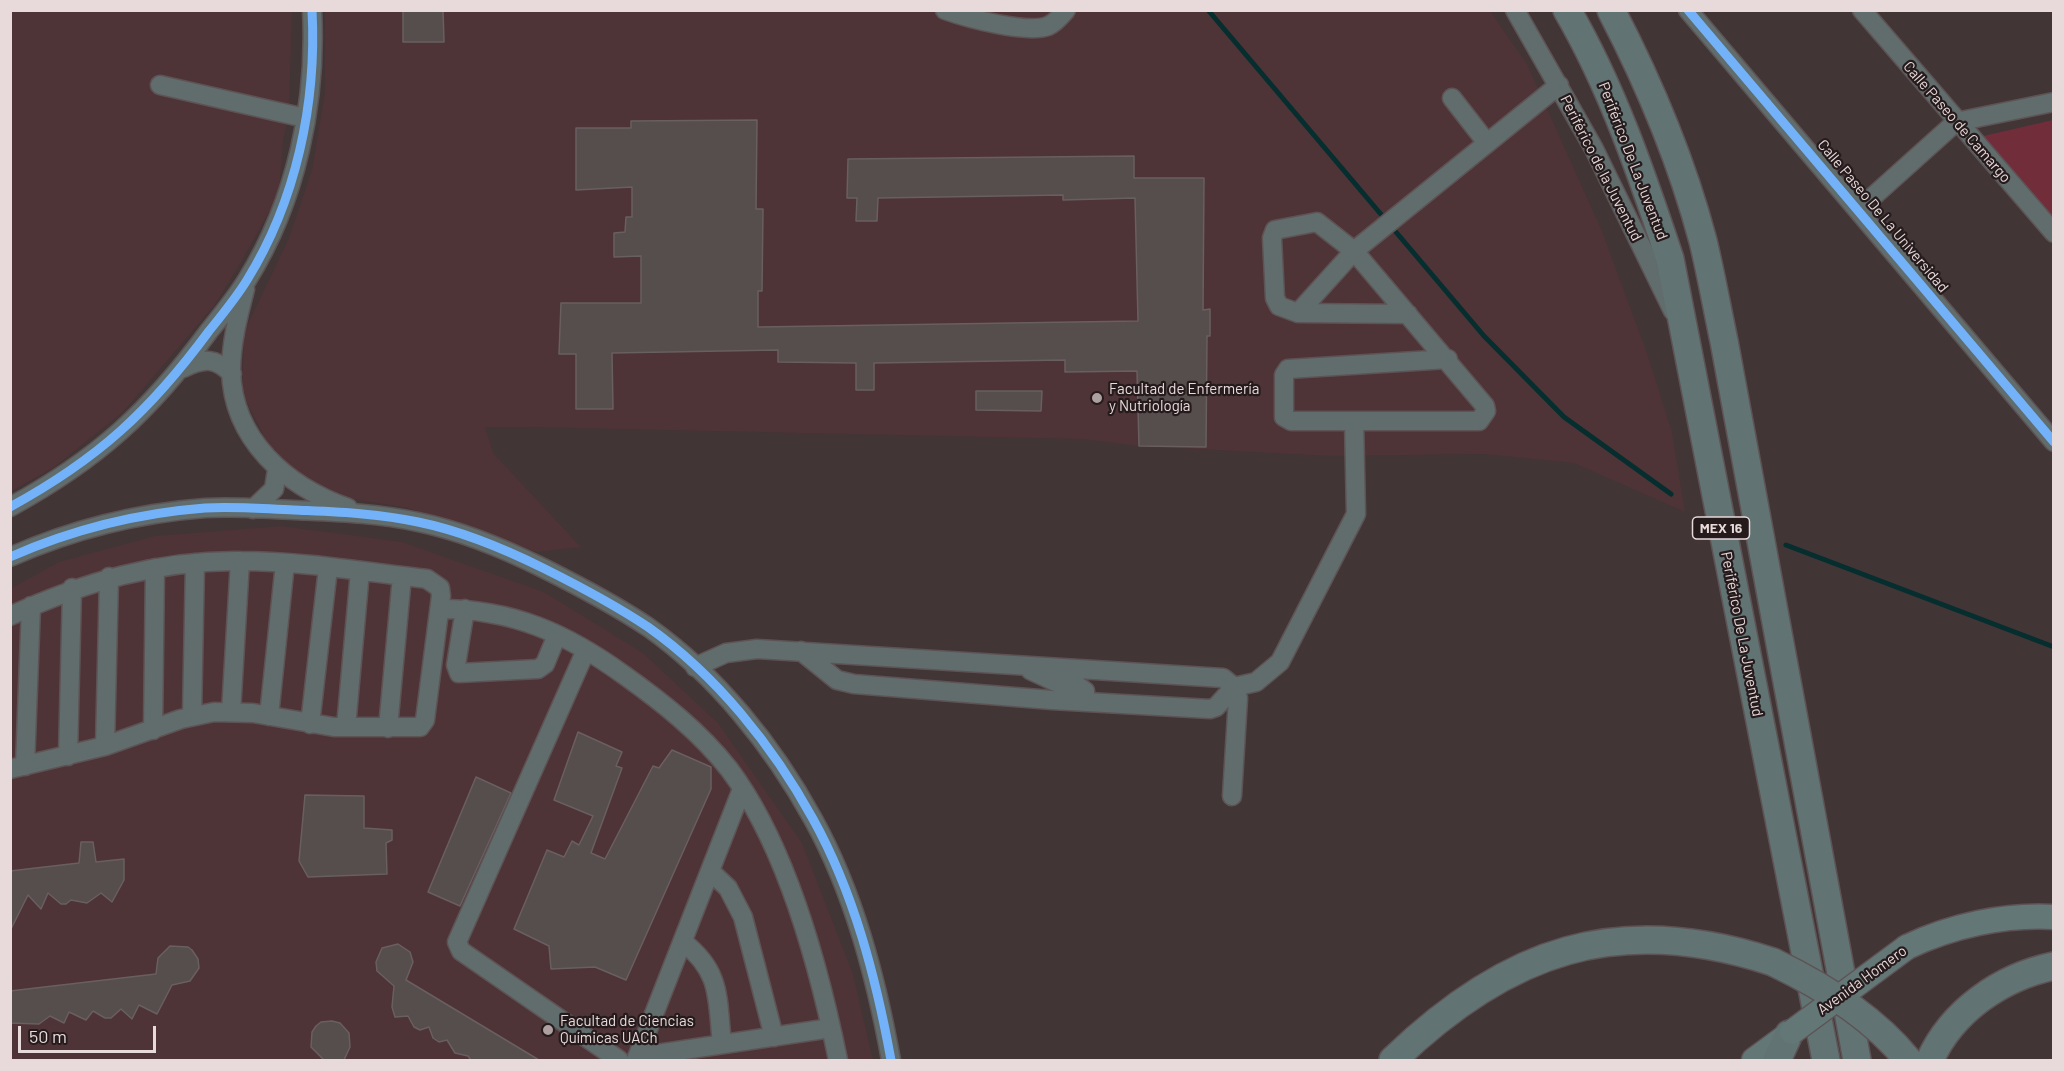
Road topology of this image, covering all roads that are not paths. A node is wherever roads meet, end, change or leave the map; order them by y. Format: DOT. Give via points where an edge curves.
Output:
graph roads {
  1 [pos="312,10"];
  2 [pos="945,10"];
  3 [pos="1066,10"];
  4 [pos="1515,10"];
  5 [pos="1567,10"];
  6 [pos="1611,10"];
  7 [pos="1688,10"];
  8 [pos="1862,10"];
  9 [pos="1002,17"];
  10 [pos="160,85"];
  11 [pos="1559,85"];
  12 [pos="1452,98"];
  13 [pos="2054,102"];
  14 [pos="305,117"];
  15 [pos="1956,122"];
  16 [pos="1487,142"];
  17 [pos="1858,210"];
  18 [pos="2054,233"];
  19 [pos="1354,251"];
  20 [pos="247,281"];
  21 [pos="1298,313"];
  22 [pos="1408,314"];
  23 [pos="1682,329"];
  24 [pos="1448,359"];
  25 [pos="182,368"];
  26 [pos="232,374"];
  27 [pos="1354,421"];
  28 [pos="2054,442"];
  29 [pos="277,470"];
  30 [pos="10,507"];
  31 [pos="253,509"];
  32 [pos="361,513"];
  33 [pos="10,557"];
  34 [pos="240,561"];
  35 [pos="195,563"];
  36 [pos="285,563"];
  37 [pos="155,568"];
  38 [pos="328,568"];
  39 [pos="360,571"];
  40 [pos="402,576"];
  41 [pos="109,577"];
  42 [pos="72,588"];
  43 [pos="31,606"];
  44 [pos="440,609"];
  45 [pos="465,609"];
  46 [pos="10,616"];
  47 [pos="557,634"];
  48 [pos="586,650"];
  49 [pos="801,651"];
  50 [pos="1018,665"];
  51 [pos="695,667"];
  52 [pos="1234,687"];
  53 [pos="1084,702"];
  54 [pos="231,712"];
  55 [pos="192,716"];
  56 [pos="269,716"];
  57 [pos="310,724"];
  58 [pos="346,727"];
  59 [pos="388,728"];
  60 [pos="153,730"];
  61 [pos="105,746"];
  62 [pos="68,756"];
  63 [pos="18,768"];
  64 [pos="742,789"];
  65 [pos="1232,796"];
  66 [pos="710,871"];
  67 [pos="2054,917"];
  68 [pos="683,942"];
  69 [pos="2054,966"];
  70 [pos="831,1028"];
  71 [pos="1791,1033"];
  72 [pos="774,1037"];
  73 [pos="722,1044"];
  74 [pos="636,1059"];
  75 [pos="619,1060"];
  76 [pos="838,1060"];
  77 [pos="891,1060"];
  78 [pos="1392,1060"];
  79 [pos="1754,1060"];
  80 [pos="1777,1060"];
  81 [pos="1826,1060"];
  82 [pos="1857,1060"];
  83 [pos="1908,1060"];
  84 [pos="1929,1060"];
  1 -- 14 [label="street"];
  2 -- 9 [label="street"];
  3 -- 9 [label="street" via="1046,27"];
  4 -- 11 [label="street, Periférico de la Juventud"];
  5 -- 23 [label="highway, Periférico De La Juventud / MEX 16" via="1604,85 1646,187 1670,259"];
  6 -- 82 [label="highway, MEX 16" via="1630,45 1670,142 1703,240"];
  7 -- 17 [label="street, Calle Paseo De La Universidad"];
  8 -- 15 [label="street, Calle Paseo de Camargo"];
  10 -- 14 [label="street"];
  11 -- 16 [label="street"];
  11 -- 23 [label="street, Periférico de la Juventud"];
  12 -- 16 [label="street"];
  13 -- 15 [label="street"];
  14 -- 20 [label="street" via="290,188"];
  15 -- 17 [label="street"];
  15 -- 18 [label="street, Calle Paseo de Camargo"];
  16 -- 19 [label="street"];
  17 -- 28 [label="street, Calle Paseo De La Universidad"];
  19 -- 21 [label="street"];
  19 -- 21 [label="street" via="1317,222 1275,230 1272,238 1276,302"];
  19 -- 22 [label="street"];
  20 -- 25 [label="street"];
  20 -- 26 [label="street" via="232,348"];
  21 -- 22 [label="street"];
  22 -- 24 [label="street"];
  23 -- 81 [label="highway, Periférico De La Juventud / MEX 16"];
  24 -- 27 [label="street" via="1485,406 1479,421"];
  24 -- 27 [label="street" via="1292,368 1286,372 1283,413 1287,419"];
  25 -- 26 [label="street" via="211,360"];
  25 -- 30 [label="street" via="151,405 105,445"];
  26 -- 29 [label="street" via="240,416 257,449"];
  27 -- 52 [label="street" via="1356,514 1280,662 1256,682"];
  29 -- 31 [label="street" via="274,489"];
  29 -- 32 [label="street" via="314,493"];
  31 -- 32 [label="street"];
  31 -- 33 [label="street" via="167,512 69,535"];
  32 -- 51 [label="street" via="432,525 506,550 619,608 651,629"];
  34 -- 35 [label="street"];
  34 -- 36 [label="street"];
  34 -- 54 [label="street"];
  35 -- 37 [label="street"];
  35 -- 55 [label="street"];
  36 -- 38 [label="street"];
  36 -- 56 [label="street"];
  37 -- 41 [label="street"];
  37 -- 60 [label="street"];
  38 -- 39 [label="street"];
  38 -- 57 [label="street"];
  39 -- 40 [label="street"];
  39 -- 58 [label="street"];
  40 -- 44 [label="street" via="435,583 441,596"];
  40 -- 59 [label="street"];
  41 -- 42 [label="street"];
  41 -- 61 [label="street"];
  42 -- 43 [label="street"];
  42 -- 62 [label="street"];
  43 -- 46 [label="street"];
  43 -- 63 [label="street"];
  44 -- 45 [label="street"];
  44 -- 59 [label="street" via="423,724 415,728"];
  45 -- 47 [label="street" via="521,619"];
  45 -- 47 [label="street" via="456,665 459,673 538,669 545,664"];
  47 -- 48 [label="street"];
  48 -- 64 [label="street" via="656,698 705,741"];
  48 -- 75 [label="street" via="457,942 461,951"];
  49 -- 50 [label="street"];
  49 -- 51 [label="street" via="757,649 726,653"];
  49 -- 53 [label="street" via="837,680 854,684"];
  50 -- 52 [label="street" via="1223,678"];
  50 -- 53 [label="street" via="1078,686 1084,691"];
  51 -- 77 [label="street" via="735,708 779,764 813,819 871,968"];
  52 -- 53 [label="street" via="1210,709"];
  52 -- 65 [label="street" via="1238,698"];
  54 -- 55 [label="street"];
  54 -- 56 [label="street"];
  55 -- 60 [label="street"];
  56 -- 57 [label="street"];
  57 -- 58 [label="street"];
  58 -- 59 [label="street"];
  60 -- 61 [label="street"];
  61 -- 62 [label="street"];
  62 -- 63 [label="street"];
  64 -- 66 [label="street"];
  64 -- 70 [label="street" via="766,832 810,941"];
  66 -- 68 [label="street"];
  66 -- 72 [label="street" via="728,888 743,917"];
  67 -- 71 [label="main road, Avenida Homero, bridge" via="1943,931 1907,947"];
  68 -- 73 [label="street" via="699,954 711,971"];
  68 -- 74 [label="street"];
  69 -- 84 [label="highway" via="1989,992 1947,1030"];
  70 -- 72 [label="street"];
  70 -- 76 [label="street"];
  71 -- 79 [label="main road, Avenida Homero"];
  71 -- 80 [label="highway"];
  72 -- 73 [label="street"];
  73 -- 74 [label="street"];
  78 -- 83 [label="highway, bridge" via="1438,1019 1491,982 1582,945 1658,939 1734,950 1773,962 1839,999 1897,1046"];
}
